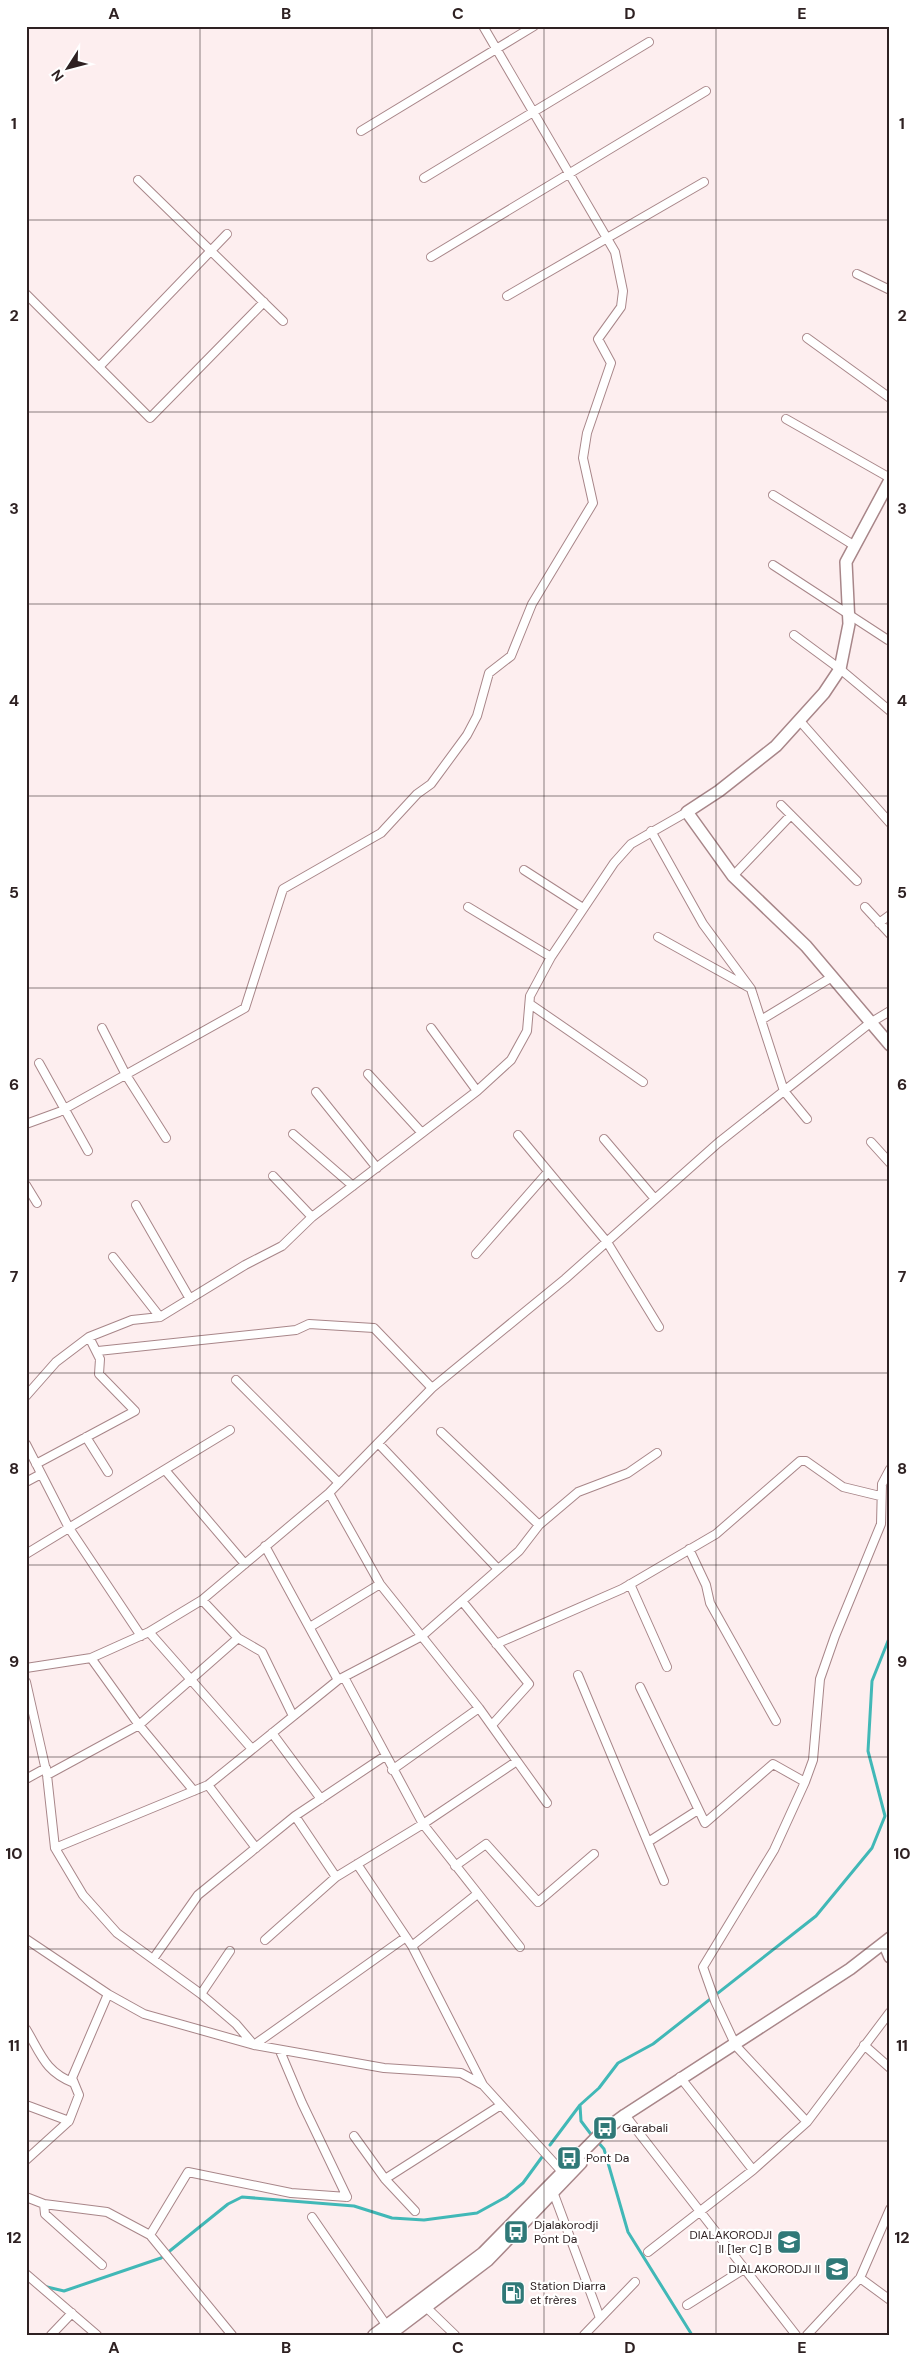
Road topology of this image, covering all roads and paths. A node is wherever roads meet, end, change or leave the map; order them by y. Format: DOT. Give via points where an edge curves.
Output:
graph roads {
  1 [pos="483,26"];
  2 [pos="534,26"];
  3 [pos="649,42"];
  4 [pos="497,48"];
  5 [pos="706,91"];
  6 [pos="534,111"];
  7 [pos="361,131"];
  8 [pos="570,173"];
  9 [pos="424,178"];
  10 [pos="138,180"];
  11 [pos="704,182"];
  12 [pos="227,234"];
  13 [pos="607,238"];
  14 [pos="211,250"];
  15 [pos="430,257"];
  16 [pos="858,274"];
  17 [pos="890,290"];
  18 [pos="26,294"];
  19 [pos="507,296"];
  20 [pos="264,302"];
  21 [pos="283,320"];
  22 [pos="807,338"];
  23 [pos="99,367"];
  24 [pos="890,398"];
  25 [pos="786,419"];
  26 [pos="890,479"];
  27 [pos="773,495"];
  28 [pos="854,546"];
  29 [pos="773,565"];
  30 [pos="848,614"];
  31 [pos="794,635"];
  32 [pos="888,640"];
  33 [pos="840,669"];
  34 [pos="890,711"];
  35 [pos="799,720"];
  36 [pos="781,805"];
  37 [pos="687,812"];
  38 [pos="791,815"];
  39 [pos="890,823"];
  40 [pos="651,831"];
  41 [pos="524,870"];
  42 [pos="733,876"];
  43 [pos="857,881"];
  44 [pos="468,907"];
  45 [pos="865,907"];
  46 [pos="583,908"];
  47 [pos="890,915"];
  48 [pos="879,923"];
  49 [pos="890,934"];
  50 [pos="658,937"];
  51 [pos="551,957"];
  52 [pos="832,977"];
  53 [pos="751,989"];
  54 [pos="530,1004"];
  55 [pos="890,1011"];
  56 [pos="761,1020"];
  57 [pos="870,1023"];
  58 [pos="102,1028"];
  59 [pos="430,1028"];
  60 [pos="890,1045"];
  61 [pos="39,1063"];
  62 [pos="368,1074"];
  63 [pos="126,1075"];
  64 [pos="643,1082"];
  65 [pos="477,1090"];
  66 [pos="784,1091"];
  67 [pos="316,1092"];
  68 [pos="64,1109"];
  69 [pos="807,1119"];
  70 [pos="26,1124"];
  71 [pos="422,1133"];
  72 [pos="293,1134"];
  73 [pos="518,1136"];
  74 [pos="166,1138"];
  75 [pos="604,1139"];
  76 [pos="871,1142"];
  77 [pos="88,1152"];
  78 [pos="890,1163"];
  79 [pos="377,1168"];
  80 [pos="548,1172"];
  81 [pos="273,1176"];
  82 [pos="26,1185"];
  83 [pos="353,1186"];
  84 [pos="655,1199"];
  85 [pos="37,1203"];
  86 [pos="136,1205"];
  87 [pos="312,1217"];
  88 [pos="607,1242"];
  89 [pos="476,1254"];
  90 [pos="113,1257"];
  91 [pos="190,1299"];
  92 [pos="160,1317"];
  93 [pos="659,1327"];
  94 [pos="89,1337"];
  95 [pos="98,1351"];
  96 [pos="236,1380"];
  97 [pos="432,1388"];
  98 [pos="26,1396"];
  99 [pos="230,1430"];
  100 [pos="441,1432"];
  101 [pos="86,1438"];
  102 [pos="378,1443"];
  103 [pos="26,1444"];
  104 [pos="657,1453"];
  105 [pos="36,1464"];
  106 [pos="890,1469"];
  107 [pos="165,1470"];
  108 [pos="108,1472"];
  109 [pos="42,1474"];
  110 [pos="26,1482"];
  111 [pos="339,1483"];
  112 [pos="329,1493"];
  113 [pos="880,1496"];
  114 [pos="539,1525"];
  115 [pos="69,1528"];
  116 [pos="265,1546"];
  117 [pos="689,1549"];
  118 [pos="26,1554"];
  119 [pos="245,1564"];
  120 [pos="498,1569"];
  121 [pos="380,1584"];
  122 [pos="630,1584"];
  123 [pos="202,1600"];
  124 [pos="462,1601"];
  125 [pos="310,1627"];
  126 [pos="150,1632"];
  127 [pos="141,1636"];
  128 [pos="422,1636"];
  129 [pos="238,1638"];
  130 [pos="496,1644"];
  131 [pos="91,1658"];
  132 [pos="667,1667"];
  133 [pos="26,1668"];
  134 [pos="578,1675"];
  135 [pos="341,1678"];
  136 [pos="191,1679"];
  137 [pos="26,1682"];
  138 [pos="640,1687"];
  139 [pos="479,1708"];
  140 [pos="293,1716"];
  141 [pos="776,1721"];
  142 [pos="139,1725"];
  143 [pos="492,1725"];
  144 [pos="272,1733"];
  145 [pos="252,1750"];
  146 [pos="385,1756"];
  147 [pos="517,1761"];
  148 [pos="392,1770"];
  149 [pos="47,1772"];
  150 [pos="26,1779"];
  151 [pos="805,1782"];
  152 [pos="208,1785"];
  153 [pos="194,1791"];
  154 [pos="321,1799"];
  155 [pos="547,1803"];
  156 [pos="698,1810"];
  157 [pos="295,1816"];
  158 [pos="423,1824"];
  159 [pos="648,1842"];
  160 [pos="56,1848"];
  161 [pos="256,1848"];
  162 [pos="594,1854"];
  163 [pos="357,1864"];
  164 [pos="455,1866"];
  165 [pos="336,1876"];
  166 [pos="664,1881"];
  167 [pos="476,1894"];
  168 [pos="406,1937"];
  169 [pos="26,1939"];
  170 [pos="265,1940"];
  171 [pos="412,1946"];
  172 [pos="520,1947"];
  173 [pos="888,1947"];
  174 [pos="230,1951"];
  175 [pos="153,1959"];
  176 [pos="108,1994"];
  177 [pos="202,1994"];
  178 [pos="890,2012"];
  179 [pos="26,2029"];
  180 [pos="736,2044"];
  181 [pos="254,2045"];
  182 [pos="864,2045"];
  183 [pos="280,2051"];
  184 [pos="890,2068"];
  185 [pos="682,2079"];
  186 [pos="74,2083"];
  187 [pos="483,2085"];
  188 [pos="26,2105"];
  189 [pos="500,2105"];
  190 [pos="627,2117"];
  191 [pos="69,2121"];
  192 [pos="807,2122"];
  193 [pos="354,2136"];
  194 [pos="26,2160"];
  195 [pos="753,2170"];
  196 [pos="565,2175"];
  197 [pos="385,2178"];
  198 [pos="552,2189"];
  199 [pos="26,2196"];
  200 [pos="44,2204"];
  201 [pos="890,2209"];
  202 [pos="415,2211"];
  203 [pos="700,2212"];
  204 [pos="312,2217"];
  205 [pos="150,2234"];
  206 [pos="648,2252"];
  207 [pos="102,2264"];
  208 [pos="744,2269"];
  209 [pos="26,2274"];
  210 [pos="860,2278"];
  211 [pos="635,2282"];
  212 [pos="890,2300"];
  213 [pos="687,2305"];
  214 [pos="426,2307"];
  215 [pos="72,2313"];
  216 [pos="600,2318"];
  217 [pos="389,2331"];
  218 [pos="51,2335"];
  219 [pos="97,2335"];
  220 [pos="232,2335"];
  221 [pos="374,2335"];
  222 [pos="455,2335"];
  223 [pos="584,2335"];
  224 [pos="796,2335"];
  225 [pos="807,2335"];
  1 -- 4 [label="street"];
  2 -- 4 [label="street"];
  3 -- 6 [label="street"];
  4 -- 6 [label="street"];
  4 -- 7 [label="street"];
  5 -- 8 [label="street"];
  6 -- 8 [label="street"];
  6 -- 9 [label="street"];
  8 -- 13 [label="street"];
  8 -- 15 [label="street"];
  10 -- 14 [label="street"];
  11 -- 13 [label="street"];
  12 -- 14 [label="street"];
  13 -- 19 [label="street"];
  13 -- 63 [label="street" via="615,252 623,290 621,307 598,339 610,363 587,433 583,458 593,503 532,604 510,656 489,673 476,716 466,735 431,784 417,794 381,833 283,889 245,1008"];
  14 -- 20 [label="street"];
  14 -- 23 [label="street"];
  16 -- 17 [label="street"];
  18 -- 23 [label="street"];
  20 -- 21 [label="street"];
  20 -- 23 [label="street" via="150,418"];
  22 -- 24 [label="street"];
  25 -- 26 [label="street"];
  26 -- 28 [label="main road"];
  27 -- 28 [label="street"];
  28 -- 30 [label="main road" via="846,562"];
  29 -- 30 [label="street"];
  30 -- 32 [label="street"];
  30 -- 33 [label="main road"];
  31 -- 33 [label="street"];
  33 -- 34 [label="street"];
  33 -- 35 [label="main road" via="824,693"];
  35 -- 37 [label="main road" via="769,751 720,791"];
  35 -- 39 [label="street"];
  36 -- 38 [label="street"];
  37 -- 40 [label="street"];
  37 -- 42 [label="main road"];
  38 -- 42 [label="street"];
  38 -- 43 [label="street"];
  40 -- 46 [label="street" via="631,844 614,863"];
  40 -- 53 [label="street" via="703,924"];
  41 -- 46 [label="street"];
  42 -- 52 [label="main road" via="806,946"];
  44 -- 51 [label="street"];
  45 -- 48 [label="street"];
  46 -- 51 [label="street"];
  47 -- 48 [label="street"];
  48 -- 49 [label="street"];
  50 -- 53 [label="street"];
  51 -- 54 [label="street" via="530,996"];
  52 -- 56 [label="street"];
  52 -- 57 [label="main road"];
  53 -- 56 [label="street"];
  54 -- 64 [label="street"];
  54 -- 65 [label="street" via="527,1031 512,1060"];
  55 -- 57 [label="street"];
  56 -- 66 [label="street"];
  57 -- 60 [label="main road"];
  57 -- 66 [label="street"];
  58 -- 63 [label="street"];
  59 -- 65 [label="street"];
  61 -- 68 [label="street"];
  62 -- 71 [label="street"];
  63 -- 68 [label="street"];
  63 -- 74 [label="street"];
  65 -- 71 [label="street"];
  66 -- 69 [label="street"];
  66 -- 84 [label="street"];
  67 -- 79 [label="street"];
  68 -- 70 [label="street"];
  68 -- 77 [label="street"];
  71 -- 79 [label="street"];
  72 -- 83 [label="street"];
  73 -- 80 [label="street"];
  75 -- 84 [label="street"];
  76 -- 78 [label="street"];
  79 -- 83 [label="street"];
  80 -- 88 [label="street"];
  80 -- 89 [label="street"];
  81 -- 87 [label="street"];
  82 -- 85 [label="street"];
  83 -- 87 [label="street"];
  84 -- 88 [label="street"];
  86 -- 91 [label="street"];
  87 -- 91 [label="street" via="282,1246"];
  88 -- 93 [label="street"];
  88 -- 97 [label="street"];
  90 -- 92 [label="street"];
  91 -- 92 [label="street"];
  92 -- 94 [label="street" via="132,1320"];
  94 -- 95 [label="street"];
  94 -- 98 [label="street" via="56,1362"];
  95 -- 97 [label="street" via="296,1330 309,1324 374,1328"];
  95 -- 101 [label="street" via="99,1374 135,1411"];
  96 -- 111 [label="street"];
  97 -- 102 [label="street"];
  99 -- 107 [label="street"];
  100 -- 114 [label="street"];
  101 -- 105 [label="street"];
  101 -- 108 [label="street"];
  102 -- 111 [label="street"];
  102 -- 120 [label="street"];
  103 -- 105 [label="street"];
  104 -- 114 [label="street" via="628,1473 578,1492"];
  105 -- 109 [label="street"];
  106 -- 113 [label="street"];
  107 -- 115 [label="street"];
  107 -- 119 [label="street"];
  109 -- 110 [label="street"];
  109 -- 115 [label="street"];
  111 -- 112 [label="street"];
  112 -- 116 [label="street"];
  112 -- 121 [label="street"];
  113 -- 117 [label="street" via="843,1487 806,1461 800,1461 716,1534"];
  113 -- 151 [label="street" via="881,1524 820,1679 813,1760"];
  114 -- 120 [label="street" via="519,1551"];
  115 -- 118 [label="street"];
  115 -- 127 [label="street"];
  116 -- 119 [label="street"];
  116 -- 125 [label="street"];
  117 -- 122 [label="street"];
  117 -- 141 [label="street" via="706,1585 710,1603"];
  119 -- 123 [label="street"];
  120 -- 124 [label="street"];
  121 -- 125 [label="street"];
  121 -- 128 [label="street"];
  122 -- 130 [label="street"];
  122 -- 132 [label="street"];
  123 -- 126 [label="street"];
  123 -- 129 [label="street"];
  124 -- 128 [label="street"];
  124 -- 130 [label="street"];
  125 -- 135 [label="street"];
  126 -- 127 [label="street"];
  126 -- 136 [label="street"];
  127 -- 131 [label="street"];
  128 -- 135 [label="street"];
  128 -- 139 [label="street"];
  129 -- 136 [label="street"];
  129 -- 140 [label="street" via="262,1652"];
  130 -- 143 [label="street" via="529,1684"];
  131 -- 133 [label="street"];
  131 -- 142 [label="street"];
  134 -- 159 [label="street"];
  135 -- 140 [label="street"];
  135 -- 146 [label="street"];
  136 -- 142 [label="street"];
  136 -- 145 [label="street"];
  137 -- 149 [label="street"];
  138 -- 156 [label="street"];
  139 -- 143 [label="street"];
  139 -- 148 [label="street"];
  140 -- 144 [label="street"];
  142 -- 149 [label="street"];
  142 -- 153 [label="street"];
  143 -- 147 [label="street"];
  144 -- 145 [label="street"];
  144 -- 154 [label="street"];
  145 -- 152 [label="street"];
  146 -- 148 [label="street"];
  146 -- 154 [label="street"];
  147 -- 155 [label="street"];
  147 -- 158 [label="street"];
  148 -- 158 [label="street"];
  149 -- 150 [label="street"];
  149 -- 160 [label="street"];
  151 -- 156 [label="street" via="774,1764 705,1823"];
  151 -- 180 [label="street" via="774,1850 703,1967"];
  152 -- 153 [label="street"];
  152 -- 161 [label="street"];
  153 -- 160 [label="street"];
  154 -- 157 [label="street"];
  156 -- 159 [label="street"];
  157 -- 161 [label="street"];
  157 -- 165 [label="street"];
  158 -- 163 [label="street"];
  158 -- 164 [label="street"];
  159 -- 166 [label="street"];
  160 -- 175 [label="street" via="82,1895 117,1933"];
  161 -- 175 [label="street" via="198,1895"];
  162 -- 164 [label="street" via="538,1902 486,1844"];
  163 -- 165 [label="street"];
  163 -- 168 [label="street"];
  164 -- 167 [label="street"];
  165 -- 170 [label="street"];
  167 -- 171 [label="street"];
  167 -- 172 [label="street"];
  168 -- 171 [label="street"];
  168 -- 181 [label="street"];
  169 -- 176 [label="street"];
  171 -- 187 [label="street"];
  173 -- 180 [label="main road"];
  174 -- 177 [label="street"];
  175 -- 177 [label="street"];
  176 -- 181 [label="street" via="144,2014"];
  176 -- 186 [label="street" via="72,2078"];
  177 -- 181 [label="street"];
  178 -- 182 [label="street"];
  179 -- 186 [label="street" via="49,2068 59,2077"];
  180 -- 185 [label="main road"];
  180 -- 192 [label="street"];
  181 -- 183 [label="street"];
  182 -- 184 [label="street"];
  182 -- 192 [label="street"];
  183 -- 187 [label="street" via="384,2068 461,2073"];
  183 -- 205 [label="street" via="347,2198 291,2193 188,2172"];
  185 -- 190 [label="main road"];
  185 -- 195 [label="street"];
  186 -- 191 [label="street" via="79,2095"];
  187 -- 189 [label="street"];
  188 -- 191 [label="street"];
  189 -- 196 [label="street"];
  189 -- 197 [label="street"];
  190 -- 196 [label="main road" via="604,2134"];
  190 -- 203 [label="street"];
  191 -- 194 [label="street"];
  192 -- 195 [label="street"];
  193 -- 197 [label="street"];
  195 -- 203 [label="street"];
  196 -- 198 [label="main road"];
  197 -- 202 [label="street"];
  198 -- 214 [label="main road" via="488,2260"];
  198 -- 216 [label="street"];
  198 -- 217 [label="main road"];
  199 -- 200 [label="street"];
  200 -- 205 [label="street" via="107,2212"];
  200 -- 207 [label="street" via="45,2214"];
  201 -- 210 [label="street"];
  203 -- 206 [label="street"];
  203 -- 208 [label="street"];
  204 -- 217 [label="street"];
  205 -- 220 [label="street"];
  208 -- 213 [label="street"];
  208 -- 224 [label="street"];
  209 -- 215 [label="street"];
  210 -- 212 [label="street"];
  210 -- 225 [label="street"];
  211 -- 216 [label="street"];
  214 -- 217 [label="main road"];
  214 -- 222 [label="street"];
  215 -- 218 [label="street"];
  215 -- 219 [label="street"];
  216 -- 223 [label="street"];
  217 -- 221 [label="main road"];
}
